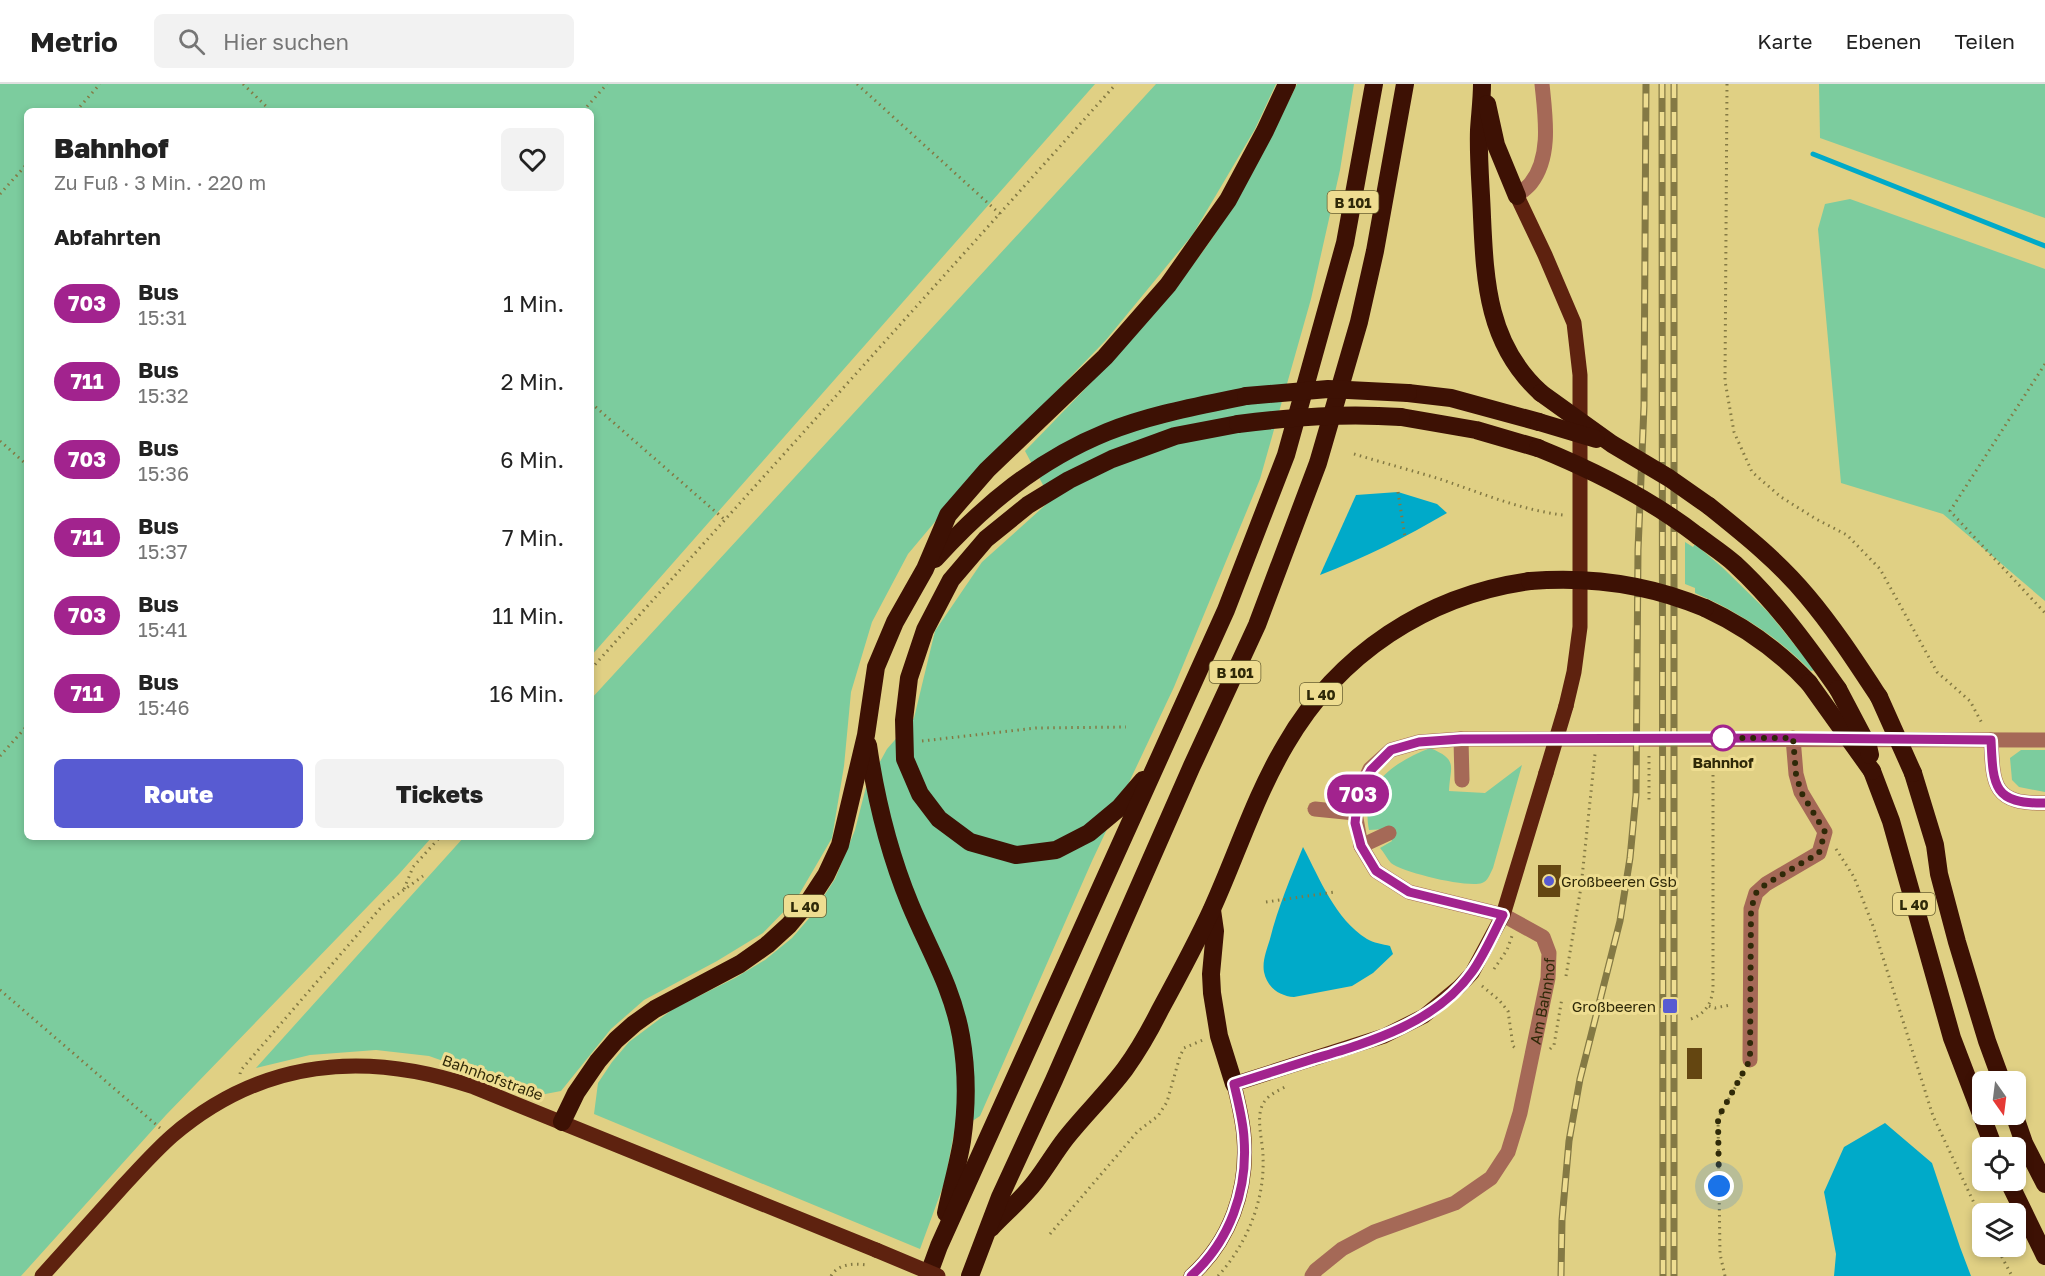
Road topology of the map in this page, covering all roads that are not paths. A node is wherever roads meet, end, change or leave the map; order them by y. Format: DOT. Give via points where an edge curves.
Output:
graph roads {
  1 [pos="1287,84"];
  2 [pos="1374,84"];
  3 [pos="1405,84"];
  4 [pos="1542,84"];
  5 [pos="1482,85"];
  6 [pos="1517,196"];
  7 [pos="1612,444"];
  8 [pos="925,569"];
  9 [pos="866,735"];
  10 [pos="1793,738"];
  11 [pos="1461,739"];
  12 [pos="1991,740"];
  13 [pos="2045,740"];
  14 [pos="1158,762"];
  15 [pos="1872,771"];
  16 [pos="1462,780"];
  17 [pos="2045,803"];
  18 [pos="1315,809"];
  19 [pos="1355,813"];
  20 [pos="1389,833"];
  21 [pos="1361,846"];
  22 [pos="1212,910"];
  23 [pos="1503,915"];
  24 [pos="1750,1060"];
  25 [pos="1998,1071"];
  26 [pos="1234,1084"];
  27 [pos="562,1122"];
  28 [pos="2018,1125"];
  29 [pos="1990,1137"];
  30 [pos="2045,1184"];
  31 [pos="2013,1191"];
  32 [pos="985,1234"];
  33 [pos="939,1246"];
  34 [pos="2045,1256"];
  35 [pos="42,1276"];
  36 [pos="928,1276"];
  37 [pos="938,1276"];
  38 [pos="969,1276"];
  39 [pos="1191,1276"];
  40 [pos="1312,1276"];
  1 -- 8 [label="highway" via="1228,200 1168,285 1105,357 979,478 948,515"];
  2 -- 14 [label="highway, B 101" via="1345,243 1286,455 1226,610"];
  3 -- 32 [label="highway, B 101" via="1359,322 1318,464 1257,625"];
  4 -- 6 [label="street" via="1543,159 1532,182"];
  5 -- 6 [label="highway" via="1496,145"];
  5 -- 7 [label="highway, bridge" via="1479,143 1485,271 1496,323 1507,349 1541,393"];
  6 -- 23 [label="main road, bridge" via="1568,308 1577,339 1580,627 1566,706"];
  7 -- 8 [label="highway, L 40, bridge" via="1451,398 1328,389 1246,396 1167,412 1107,432 1058,456 1011,486 965,525"];
  7 -- 25 [label="highway, L 40, bridge" via="1669,478 1753,541 1806,595 1879,697 1913,773 1935,845 1957,942"];
  8 -- 9 [label="highway, L 40" via="895,622 876,667"];
  9 -- 27 [label="highway, L 40" via="840,845 809,901 789,925 740,964 655,1009 616,1040 576,1093"];
  9 -- 33 [label="highway" via="882,823 910,904 953,1001 962,1038 966,1094 962,1142"];
  10 -- 11 [label="street, Am Bahnhof"];
  10 -- 12 [label="street, Am Bahnhof"];
  10 -- 24 [label="street" via="1801,792 1825,832 1819,853 1756,893 1751,909"];
  11 -- 16 [label="street"];
  11 -- 19 [label="street, Am Bahnhof" via="1419,742 1391,750 1371,770 1358,796"];
  12 -- 13 [label="street, Am Bahnhof"];
  12 -- 17 [label="street" via="1993,777 2000,790 2011,800"];
  14 -- 15 [label="highway, bridge" via="1119,808 1089,833 1056,850 1016,855 970,842 939,819 920,794 905,759 904,720 909,678 926,630 951,580 986,539 1028,505 1112,459 1175,436 1238,424 1361,415 1401,417 1476,430 1538,448 1633,492 1698,536 1734,563 1804,640 1838,689 1868,746"];
  14 -- 33 [label="highway, B 101"];
  15 -- 22 [label="highway, L 40, bridge" via="1809,683 1762,641 1725,618 1660,592 1615,582 1530,581 1488,589 1444,604 1390,632 1343,670 1322,693 1286,744 1243,832"];
  15 -- 29 [label="highway, L 40" via="1891,822 1952,1038"];
  18 -- 19 [label="street"];
  19 -- 21 [label="street, Am Bahnhof"];
  20 -- 21 [label="street"];
  21 -- 23 [label="street, Am Bahnhof" via="1376,871 1409,892"];
  22 -- 26 [label="highway, L 40" via="1212,993 1219,1036"];
  22 -- 32 [label="highway" via="1125,1068 1034,1184"];
  23 -- 26 [label="main road" via="1472,973 1424,1016 1384,1036"];
  23 -- 40 [label="street, Am Bahnhof" via="1543,938 1549,954 1548,978 1508,1152 1491,1178 1455,1203 1374,1232 1342,1249"];
  26 -- 39 [label="main road, L 40" via="1244,1137 1241,1192 1227,1230"];
  27 -- 35 [label="main road, Bahnhofstraße" via="443,1076 410,1069 376,1065 298,1071 233,1095 171,1137"];
  27 -- 37 [label="main road, Bahnhofstraße, bridge"];
  28 -- 30 [label="highway"];
  31 -- 34 [label="highway"];
  32 -- 38 [label="highway, B 101"];
  33 -- 36 [label="highway, B 101"];
}
